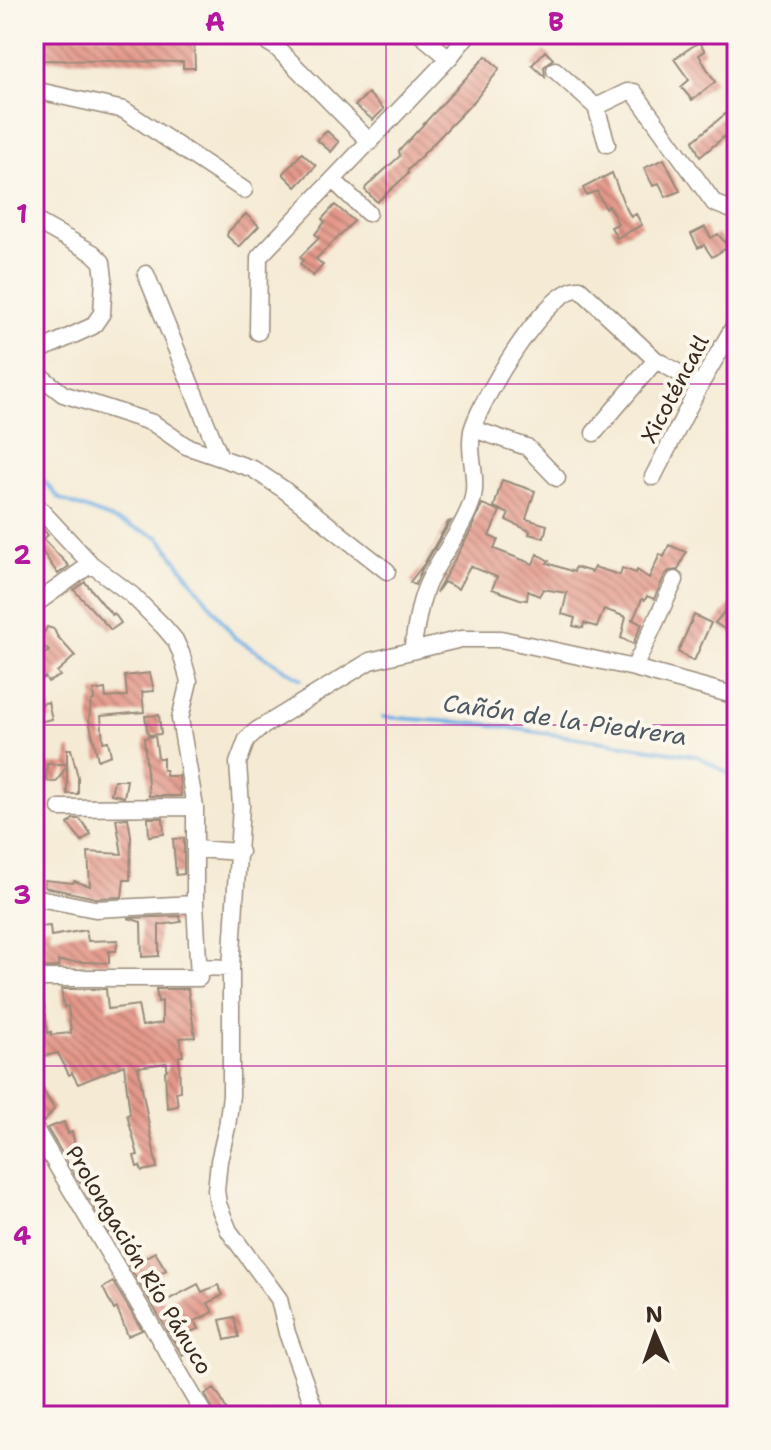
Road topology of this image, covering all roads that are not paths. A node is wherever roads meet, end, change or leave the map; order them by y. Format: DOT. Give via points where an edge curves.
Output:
graph roads {
  1 [pos="254,34"];
  2 [pos="420,34"];
  3 [pos="468,34"];
  4 [pos="449,58"];
  5 [pos="555,70"];
  6 [pos="34,90"];
  7 [pos="596,107"];
  8 [pos="370,142"];
  9 [pos="607,144"];
  10 [pos="333,180"];
  11 [pos="244,190"];
  12 [pos="737,212"];
  13 [pos="368,213"];
  14 [pos="34,220"];
  15 [pos="146,274"];
  16 [pos="737,321"];
  17 [pos="258,332"];
  18 [pos="34,353"];
  19 [pos="656,360"];
  20 [pos="34,371"];
  21 [pos="700,385"];
  22 [pos="473,429"];
  23 [pos="594,433"];
  24 [pos="220,457"];
  25 [pos="653,477"];
  26 [pos="557,478"];
  27 [pos="34,503"];
  28 [pos="91,564"];
  29 [pos="387,571"];
  30 [pos="675,580"];
  31 [pos="34,605"];
  32 [pos="412,651"];
  33 [pos="634,668"];
  34 [pos="737,696"];
  35 [pos="195,807"];
  36 [pos="60,808"];
  37 [pos="196,849"];
  38 [pos="240,852"];
  39 [pos="34,897"];
  40 [pos="195,904"];
  41 [pos="199,967"];
  42 [pos="231,968"];
  43 [pos="44,978"];
  44 [pos="34,1127"];
  45 [pos="205,1416"];
  46 [pos="317,1416"];
  1 -- 8 [label="street" via="277,48"];
  2 -- 4 [label="street"];
  3 -- 4 [label="street"];
  4 -- 8 [label="street"];
  5 -- 7 [label="street"];
  6 -- 11 [label="street" via="124,110"];
  7 -- 9 [label="street"];
  7 -- 12 [label="street" via="634,92 714,203"];
  8 -- 10 [label="street"];
  10 -- 13 [label="street"];
  10 -- 17 [label="street" via="259,257"];
  14 -- 18 [label="street" via="93,253 102,262 104,278 102,313 93,326"];
  15 -- 24 [label="street"];
  16 -- 21 [label="street, Xicoténcatl"];
  19 -- 21 [label="street"];
  19 -- 22 [label="street" via="580,289 570,289 522,339"];
  19 -- 23 [label="street"];
  20 -- 24 [label="street" via="63,394 153,423 186,446"];
  21 -- 25 [label="street, Xicoténcatl"];
  22 -- 26 [label="street" via="527,447"];
  22 -- 32 [label="street" via="473,499 427,583"];
  24 -- 29 [label="street" via="253,469 283,489"];
  27 -- 28 [label="street"];
  28 -- 31 [label="street"];
  28 -- 35 [label="street" via="132,595 181,653 189,681 180,719"];
  30 -- 33 [label="street"];
  32 -- 33 [label="street" via="490,638"];
  32 -- 38 [label="street" via="358,666 247,739 238,763"];
  33 -- 34 [label="street"];
  35 -- 36 [label="street"];
  35 -- 37 [label="street"];
  37 -- 38 [label="street"];
  37 -- 40 [label="street"];
  38 -- 42 [label="street"];
  39 -- 40 [label="street" via="95,909"];
  40 -- 41 [label="street"];
  41 -- 42 [label="street"];
  41 -- 43 [label="street" via="199,978"];
  42 -- 46 [label="street" via="231,1095 217,1175 218,1204 229,1231 279,1299"];
  44 -- 45 [label="street, Prolongación Río Pánuco"];
}
